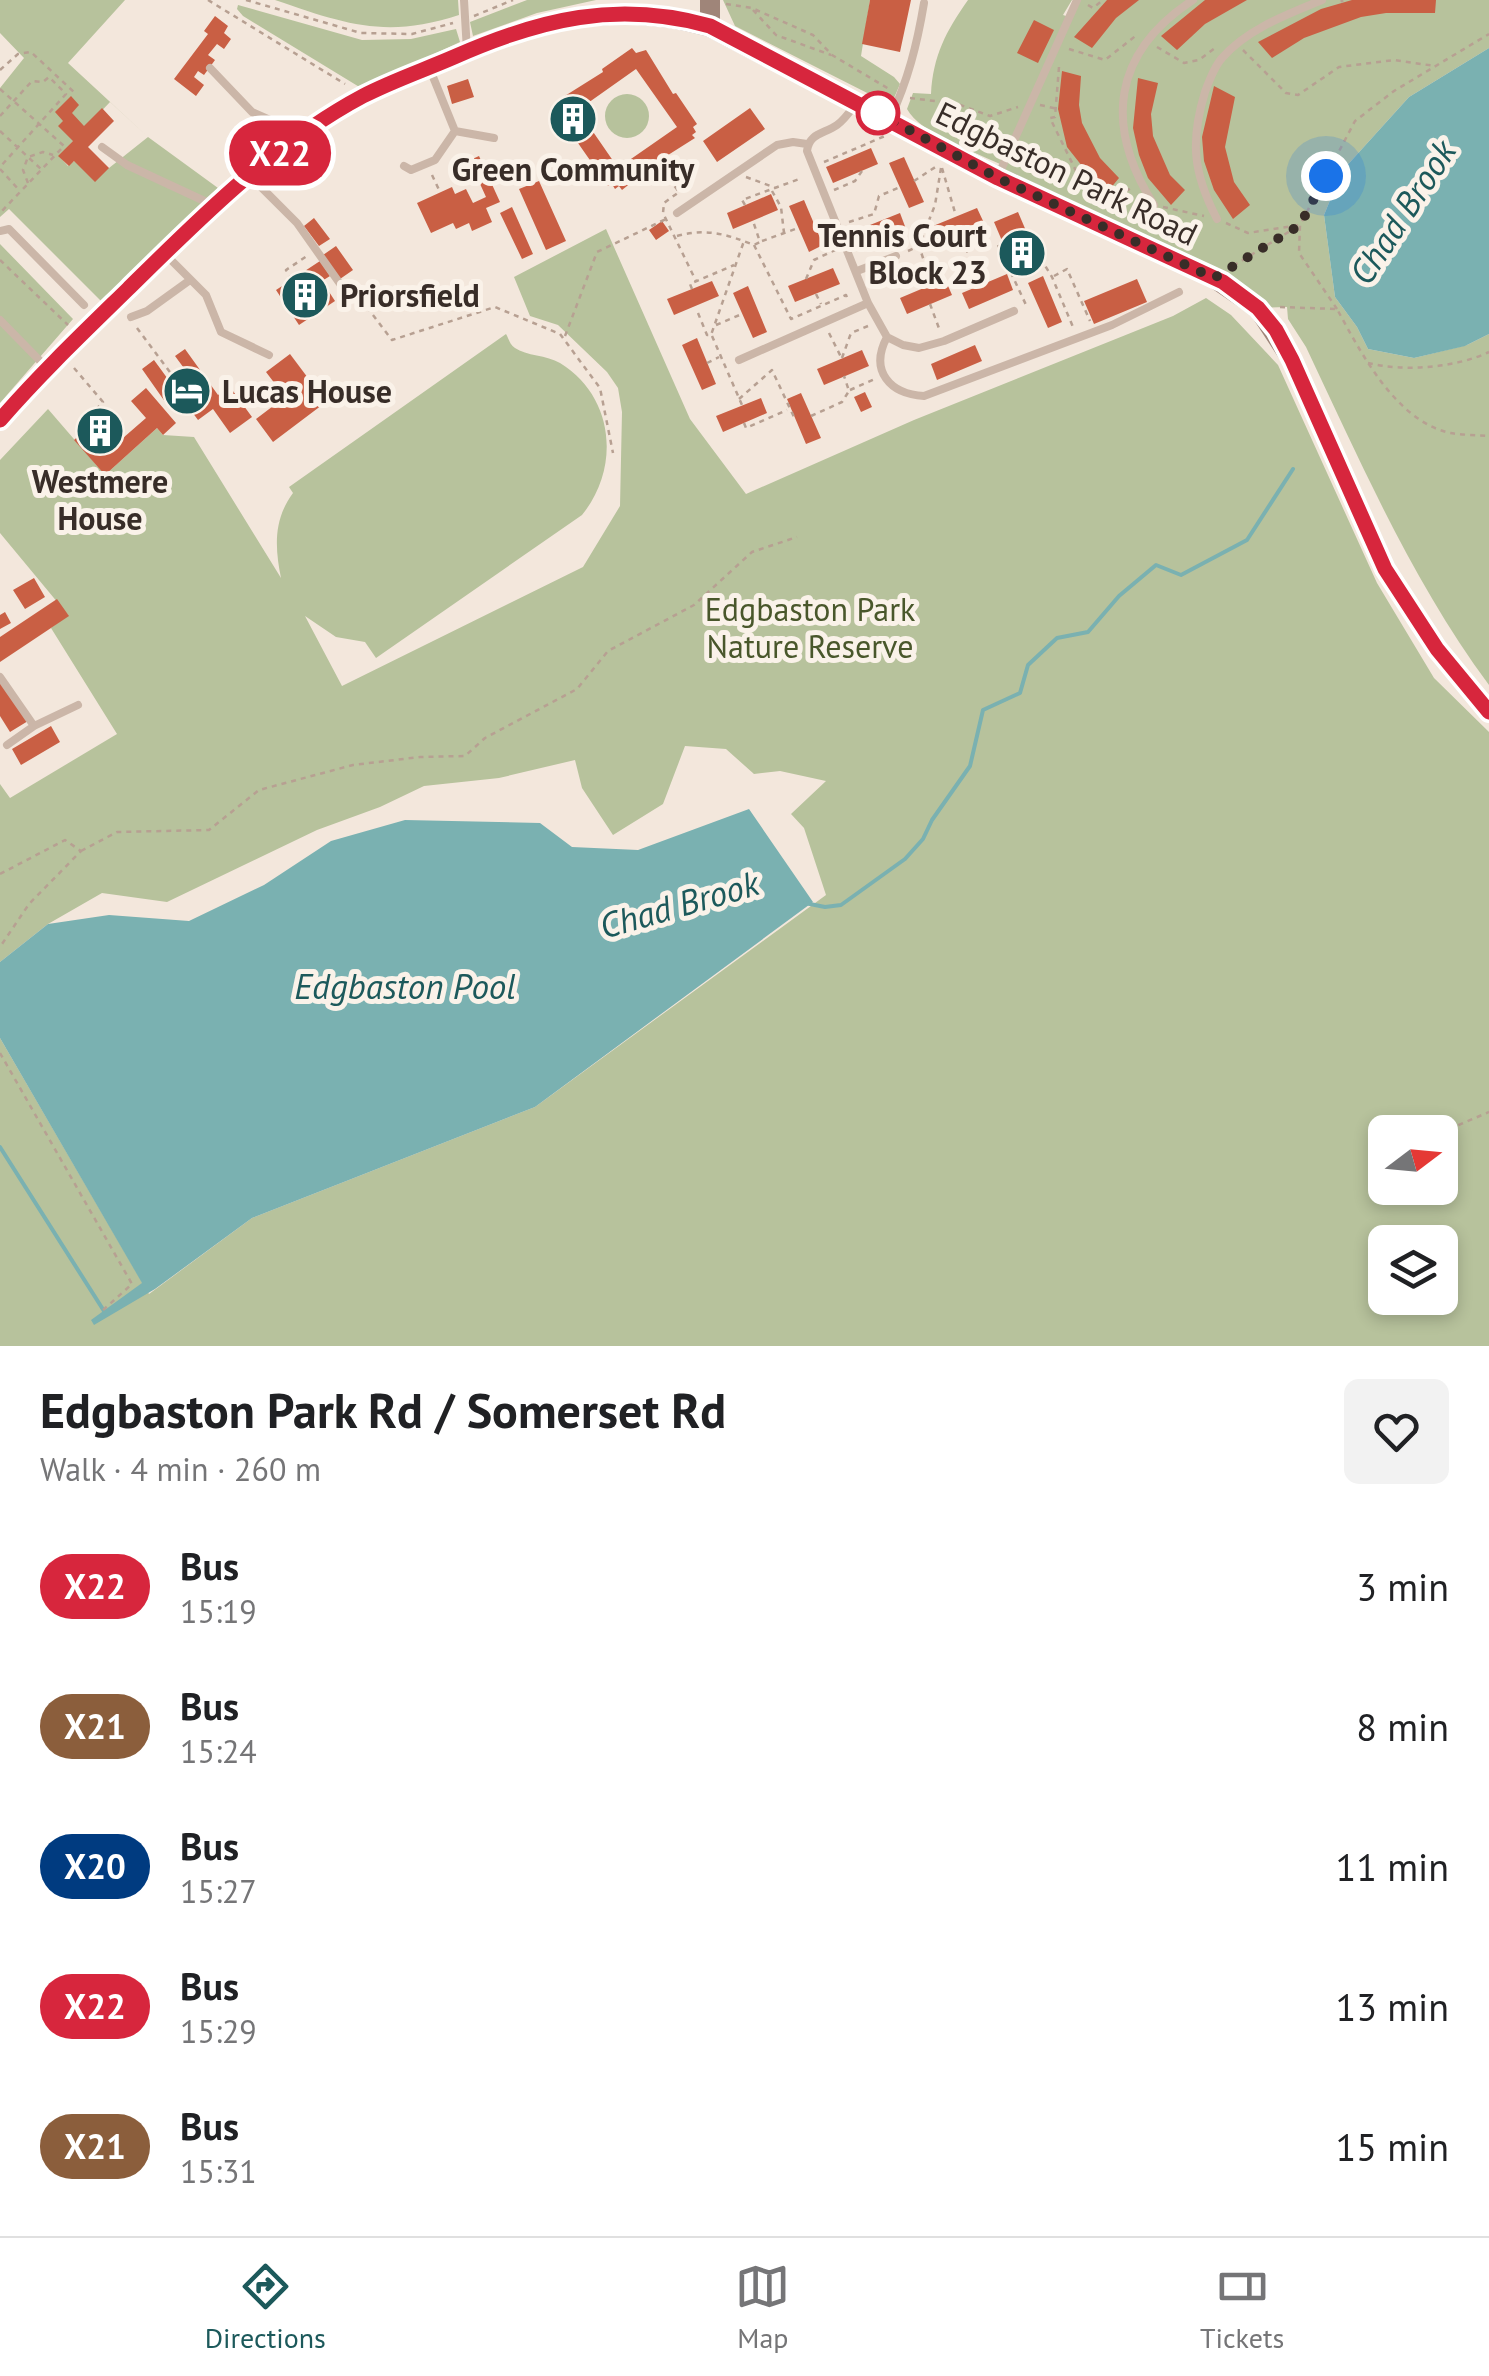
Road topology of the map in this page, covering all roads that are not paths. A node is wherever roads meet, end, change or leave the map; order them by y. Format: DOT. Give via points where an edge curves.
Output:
graph roads {
  1 [pos="464,0"];
  2 [pos="710,0"];
  3 [pos="1192,0"];
  4 [pos="1322,0"];
  5 [pos="1081,2"];
  6 [pos="924,3"];
  7 [pos="710,26"];
  8 [pos="468,50"];
  9 [pos="429,67"];
  10 [pos="210,68"];
  11 [pos="857,102"];
  12 [pos="888,127"];
  13 [pos="455,131"];
  14 [pos="304,134"];
  15 [pos="494,138"];
  16 [pos="807,144"];
  17 [pos="102,147"];
  18 [pos="404,166"];
  19 [pos="813,170"];
  20 [pos="250,176"];
  21 [pos="802,178"];
  22 [pos="998,178"];
  23 [pos="213,205"];
  24 [pos="1154,205"];
  25 [pos="677,214"];
  26 [pos="1217,218"];
  27 [pos="0,231"];
  28 [pos="164,254"];
  29 [pos="896,256"];
  30 [pos="857,271"];
  31 [pos="190,280"];
  32 [pos="343,288"];
  33 [pos="1179,292"];
  34 [pos="117,300"];
  35 [pos="868,302"];
  36 [pos="84,305"];
  37 [pos="1014,311"];
  38 [pos="0,320"];
  39 [pos="10,330"];
  40 [pos="0,337"];
  41 [pos="887,337"];
  42 [pos="269,355"];
  43 [pos="739,360"];
  44 [pos="60,363"];
  45 [pos="0,420"];
  46 [pos="0,677"];
  47 [pos="78,705"];
  48 [pos="1489,712"];
  49 [pos="34,726"];
  50 [pos="7,745"];
  1 -- 8 [label="lane"];
  2 -- 7 [label="street"];
  3 -- 24 [label="lane" via="1146,40 1127,80 1128,155"];
  4 -- 26 [label="lane" via="1238,43 1209,81 1194,132 1205,196"];
  5 -- 22 [label="lane"];
  6 -- 12 [label="lane" via="916,53"];
  7 -- 8 [label="street, Edgbaston Park Road" via="659,11 606,8 548,20"];
  7 -- 11 [label="street, Edgbaston Park Road"];
  8 -- 9 [label="street, Edgbaston Park Road"];
  9 -- 13 [label="lane"];
  9 -- 14 [label="street, Edgbaston Park Road" via="364,96"];
  10 -- 14 [label="lane" via="252,112"];
  11 -- 12 [label="street, Edgbaston Park Road"];
  11 -- 16 [label="lane" via="839,124"];
  12 -- 22 [label="street, Edgbaston Park Road"];
  13 -- 15 [label="lane"];
  13 -- 18 [label="lane" via="435,160 411,170"];
  14 -- 20 [label="street, Edgbaston Park Road"];
  16 -- 19 [label="lane"];
  16 -- 25 [label="lane" via="776,145"];
  17 -- 23 [label="lane"];
  19 -- 21 [label="lane"];
  19 -- 30 [label="lane"];
  20 -- 23 [label="street, Edgbaston Park Road"];
  20 -- 32 [label="lane" via="298,223"];
  22 -- 48 [label="street, Edgbaston Park Road" via="1214,278 1258,308 1292,360 1385,569"];
  23 -- 28 [label="street, Edgbaston Park Road"];
  27 -- 36 [label="lane" via="9,229"];
  28 -- 31 [label="lane"];
  28 -- 34 [label="street, Edgbaston Park Road"];
  29 -- 30 [label="lane"];
  30 -- 35 [label="lane"];
  31 -- 34 [label="lane" via="132,320"];
  31 -- 42 [label="lane" via="206,294 216,328"];
  33 -- 41 [label="lane" via="924,396 900,393 884,374 881,348"];
  34 -- 44 [label="street, Edgbaston Park Road"];
  35 -- 41 [label="lane"];
  35 -- 43 [label="lane"];
  37 -- 41 [label="lane" via="919,348"];
  38 -- 39 [label="lane"];
  39 -- 40 [label="lane"];
  39 -- 44 [label="lane"];
  44 -- 45 [label="street, Edgbaston Park Road"];
  46 -- 49 [label="lane"];
  47 -- 49 [label="lane"];
  49 -- 50 [label="lane"];
}
